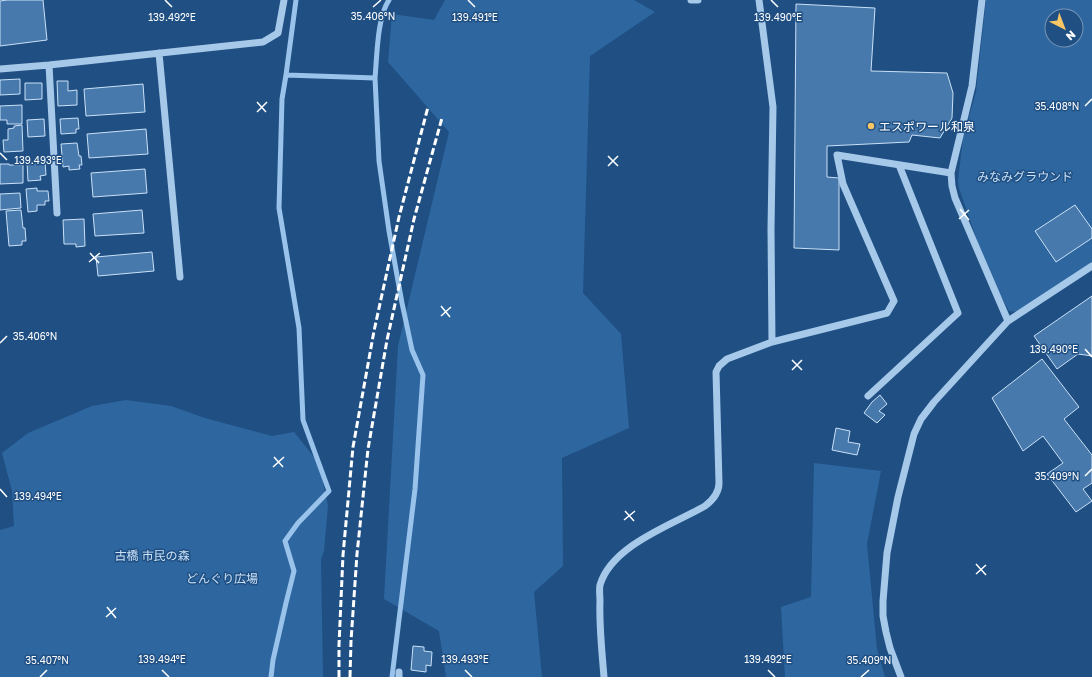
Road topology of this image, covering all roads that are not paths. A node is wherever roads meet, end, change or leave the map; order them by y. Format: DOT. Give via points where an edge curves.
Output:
graph roads {
  1 [pos="284,0"];
  2 [pos="691,0"];
  3 [pos="698,0"];
  4 [pos="759,0"];
  5 [pos="982,0"];
  6 [pos="159,53"];
  7 [pos="49,65"];
  8 [pos="0,69"];
  9 [pos="899,165"];
  10 [pos="951,173"];
  11 [pos="57,213"];
  12 [pos="1092,266"];
  13 [pos="180,277"];
  14 [pos="1008,321"];
  15 [pos="772,342"];
  16 [pos="868,396"];
  17 [pos="604,677"];
  18 [pos="901,677"];
  1 -- 6 [label="street" via="278,33 263,42"];
  2 -- 3 [label="street"];
  4 -- 15 [label="street" via="773,107"];
  5 -- 10 [label="street" via="972,86"];
  6 -- 7 [label="street"];
  6 -- 13 [label="street"];
  7 -- 8 [label="street"];
  7 -- 11 [label="street"];
  9 -- 10 [label="street"];
  9 -- 15 [label="street" via="837,155 843,184 894,301 887,313"];
  9 -- 16 [label="street" via="958,313"];
  10 -- 14 [label="street" via="955,198"];
  12 -- 14 [label="street"];
  14 -- 18 [label="street" via="934,402 921,419 914,434 887,553 883,601 886,632"];
  15 -- 17 [label="street" via="726,359 717,368 720,483 715,497 705,506 655,531 629,548 609,567 600,586 599,613"];
}
